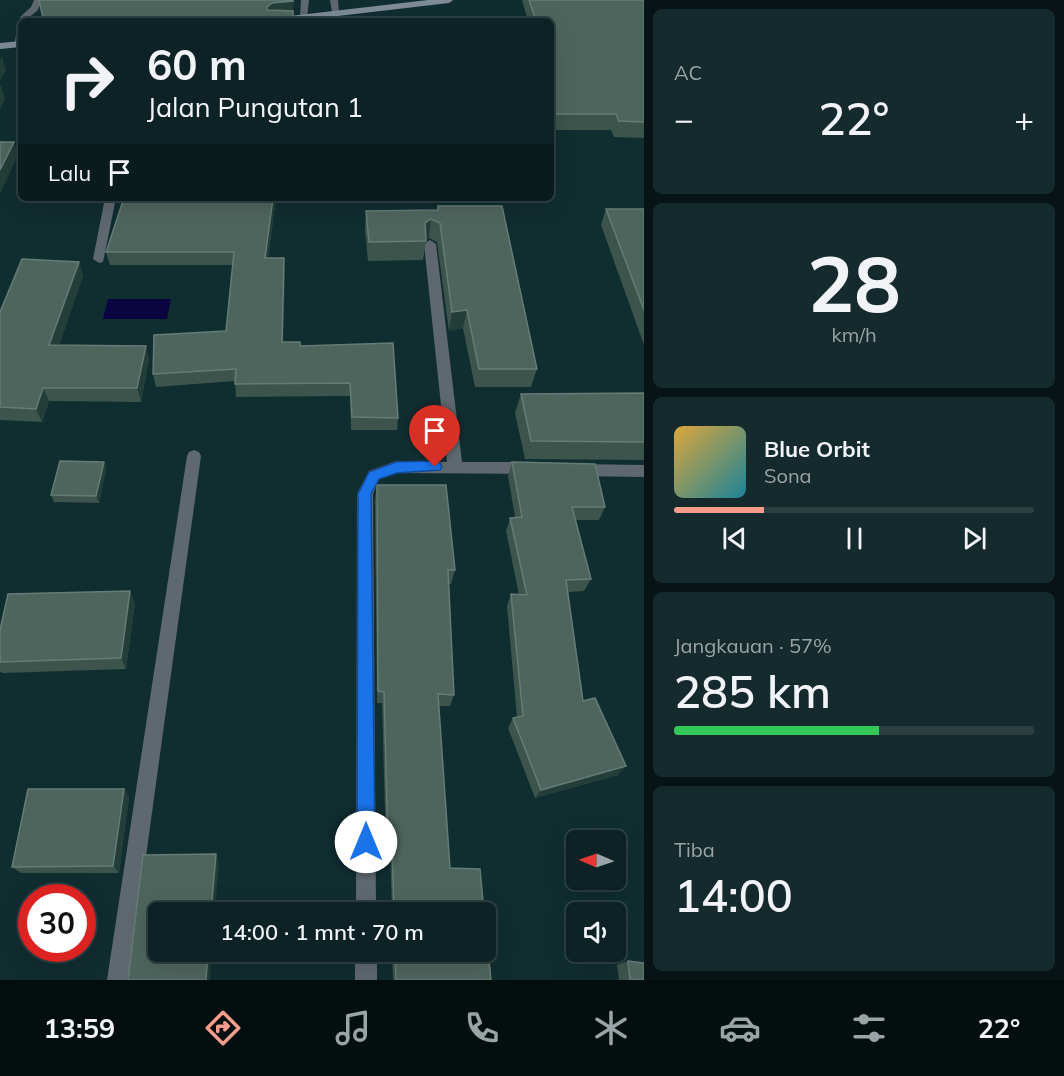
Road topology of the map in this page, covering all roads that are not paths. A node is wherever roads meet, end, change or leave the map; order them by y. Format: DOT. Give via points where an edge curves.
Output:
graph roads {
  1 [pos="38,0"];
  2 [pos="305,0"];
  3 [pos="334,0"];
  4 [pos="449,0"];
  5 [pos="336,12"];
  6 [pos="23,16"];
  7 [pos="304,16"];
  8 [pos="292,18"];
  9 [pos="18,45"];
  10 [pos="0,46"];
  11 [pos="110,201"];
  12 [pos="430,244"];
  13 [pos="99,259"];
  14 [pos="194,456"];
  15 [pos="455,466"];
  16 [pos="644,471"];
  17 [pos="366,902"];
  18 [pos="366,962"];
  19 [pos="118,980"];
  20 [pos="366,980"];
  1 -- 6 [label="street" via="35,8"];
  2 -- 7 [label="street"];
  3 -- 5 [label="street"];
  4 -- 5 [label="street"];
  5 -- 7 [label="street"];
  7 -- 8 [label="street"];
  9 -- 10 [label="street"];
  11 -- 13 [label="street"];
  12 -- 15 [label="street"];
  14 -- 19 [label="street"];
  15 -- 16 [label="street"];
  15 -- 17 [label="street" via="396,467 374,476 364,494"];
  18 -- 20 [label="street"];
}
